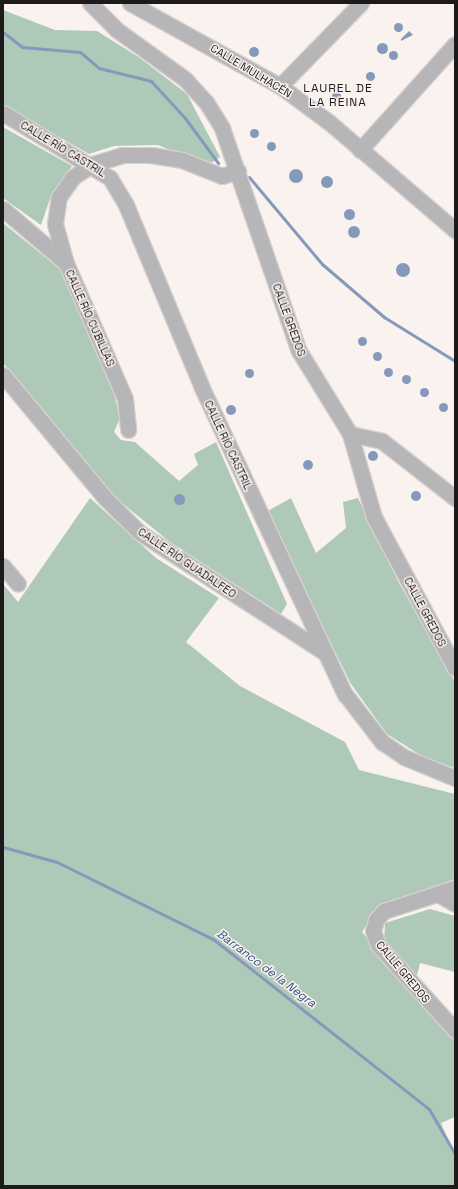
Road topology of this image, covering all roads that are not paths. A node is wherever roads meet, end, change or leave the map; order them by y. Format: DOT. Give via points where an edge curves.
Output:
graph roads {
  1 [pos="90,3"];
  2 [pos="130,3"];
  3 [pos="362,3"];
  4 [pos="455,44"];
  5 [pos="280,86"];
  6 [pos="3,113"];
  7 [pos="360,150"];
  8 [pos="93,164"];
  9 [pos="238,171"];
  10 [pos="3,210"];
  11 [pos="55,224"];
  12 [pos="455,230"];
  13 [pos="34,233"];
  14 [pos="66,263"];
  15 [pos="3,375"];
  16 [pos="128,430"];
  17 [pos="350,434"];
  18 [pos="455,498"];
  19 [pos="3,566"];
  20 [pos="18,584"];
  21 [pos="306,613"];
  22 [pos="287,630"];
  23 [pos="325,653"];
  24 [pos="455,668"];
  25 [pos="455,778"];
  26 [pos="455,888"];
  27 [pos="438,894"];
  28 [pos="455,904"];
  29 [pos="455,1030"];
  1 -- 9 [label="street, CALLE GREDOS" via="117,30 185,79 206,102 222,128"];
  2 -- 5 [label="street, CALLE MULHACÉN"];
  3 -- 5 [label="street"];
  4 -- 7 [label="street"];
  5 -- 7 [label="street, CALLE MULHACÉN"];
  6 -- 8 [label="street, CALLE RÍO CASTRIL"];
  7 -- 12 [label="street, CALLE MULHACÉN"];
  8 -- 9 [label="street" via="122,155 151,155 182,160 222,176"];
  8 -- 11 [label="street" via="73,177 59,197"];
  8 -- 21 [label="street, CALLE RÍO CASTRIL" via="110,178 126,205 202,388"];
  9 -- 17 [label="street, CALLE GREDOS" via="299,351"];
  10 -- 13 [label="street, CALLE RÍO CUBILLAS"];
  11 -- 13 [label="street" via="48,232"];
  11 -- 14 [label="street"];
  13 -- 14 [label="street, CALLE RÍO CUBILLAS"];
  14 -- 16 [label="street, CALLE RÍO CUBILLAS" via="125,399"];
  15 -- 22 [label="street, CALLE RÍO GUADALFEO" via="106,499 139,532"];
  17 -- 18 [label="street" via="382,441"];
  17 -- 24 [label="street, CALLE GREDOS" via="374,517"];
  19 -- 20 [label="street"];
  21 -- 22 [label="street" via="305,622"];
  21 -- 23 [label="street, CALLE RÍO CASTRIL"];
  22 -- 23 [label="street, CALLE RÍO GUADALFEO"];
  23 -- 25 [label="street, CALLE RÍO CASTRIL" via="345,694 382,742 404,757"];
  26 -- 27 [label="street, CALLE GREDOS"];
  27 -- 28 [label="street"];
  27 -- 29 [label="street, CALLE GREDOS" via="384,911 376,920 372,931 378,945"];
}
